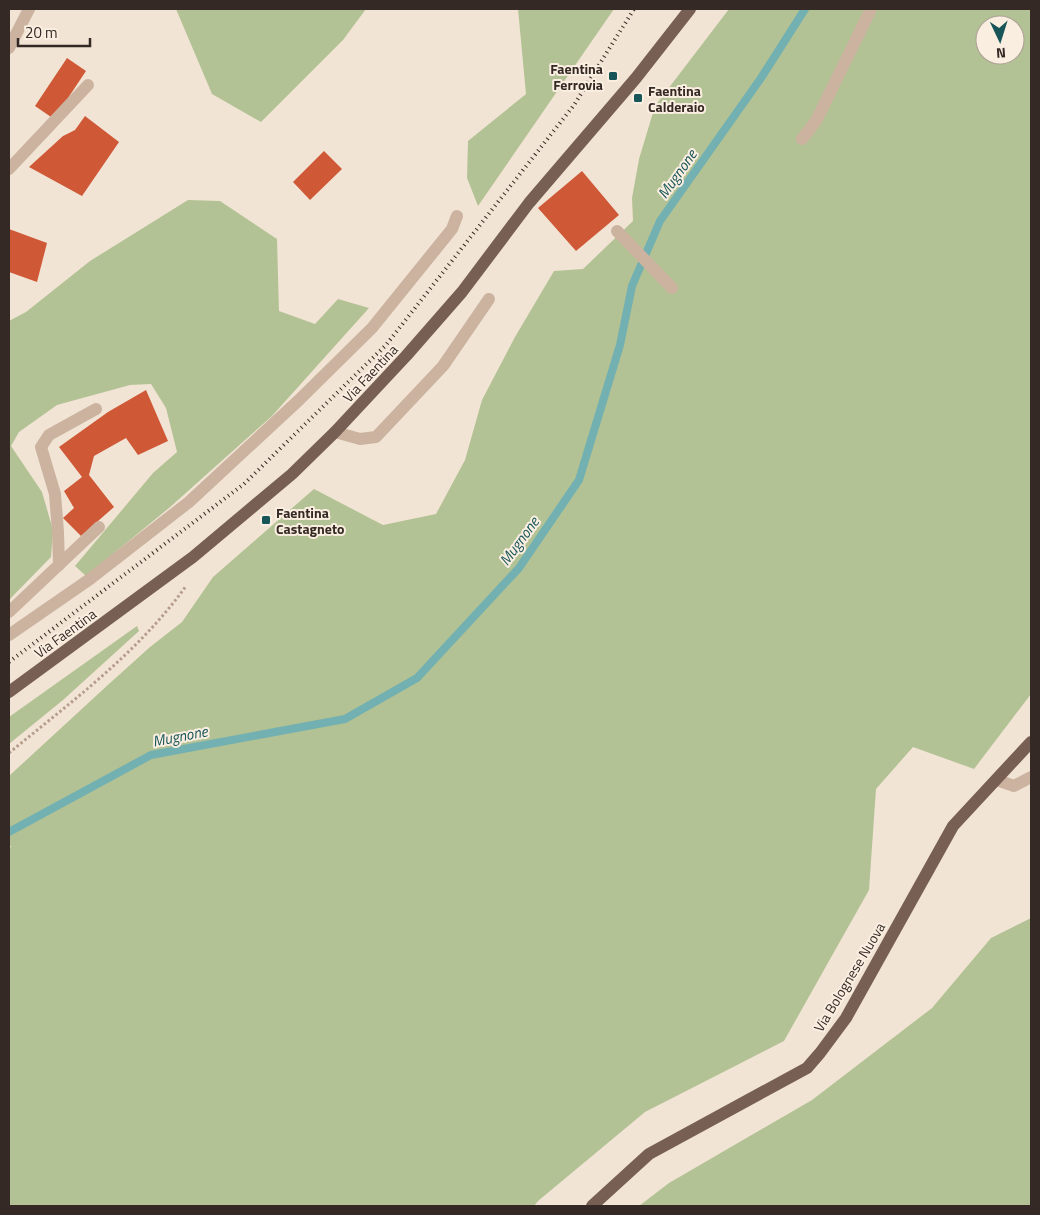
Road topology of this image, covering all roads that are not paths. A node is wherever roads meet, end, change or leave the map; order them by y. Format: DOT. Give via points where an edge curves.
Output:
graph roads {
  1 [pos="29,9"];
  2 [pos="690,9"];
  3 [pos="871,9"];
  4 [pos="9,48"];
  5 [pos="88,85"];
  6 [pos="802,139"];
  7 [pos="9,169"];
  8 [pos="457,216"];
  9 [pos="618,231"];
  10 [pos="672,288"];
  11 [pos="489,299"];
  12 [pos="96,409"];
  13 [pos="335,432"];
  14 [pos="99,527"];
  15 [pos="59,565"];
  16 [pos="9,612"];
  17 [pos="9,635"];
  18 [pos="9,692"];
  19 [pos="1031,742"];
  20 [pos="1031,777"];
  21 [pos="997,780"];
  22 [pos="592,1206"];
  1 -- 4 [label="street"];
  2 -- 13 [label="main road, Via Faentina" via="636,78 529,203 462,292"];
  3 -- 6 [label="street" via="816,121"];
  5 -- 7 [label="street"];
  8 -- 17 [label="street" via="452,229 372,328 299,400 189,502 90,579"];
  9 -- 10 [label="street"];
  11 -- 13 [label="street" via="443,366 376,437 360,440"];
  12 -- 15 [label="street" via="49,435 41,447 55,494"];
  13 -- 18 [label="main road, Via Faentina" via="292,474 193,557"];
  14 -- 15 [label="street"];
  15 -- 16 [label="street"];
  19 -- 21 [label="main road, Via Bolognese Nuova"];
  20 -- 21 [label="street" via="1014,786"];
  21 -- 22 [label="main road, Via Bolognese Nuova" via="953,826 846,1018 806,1068 649,1154"];
}
